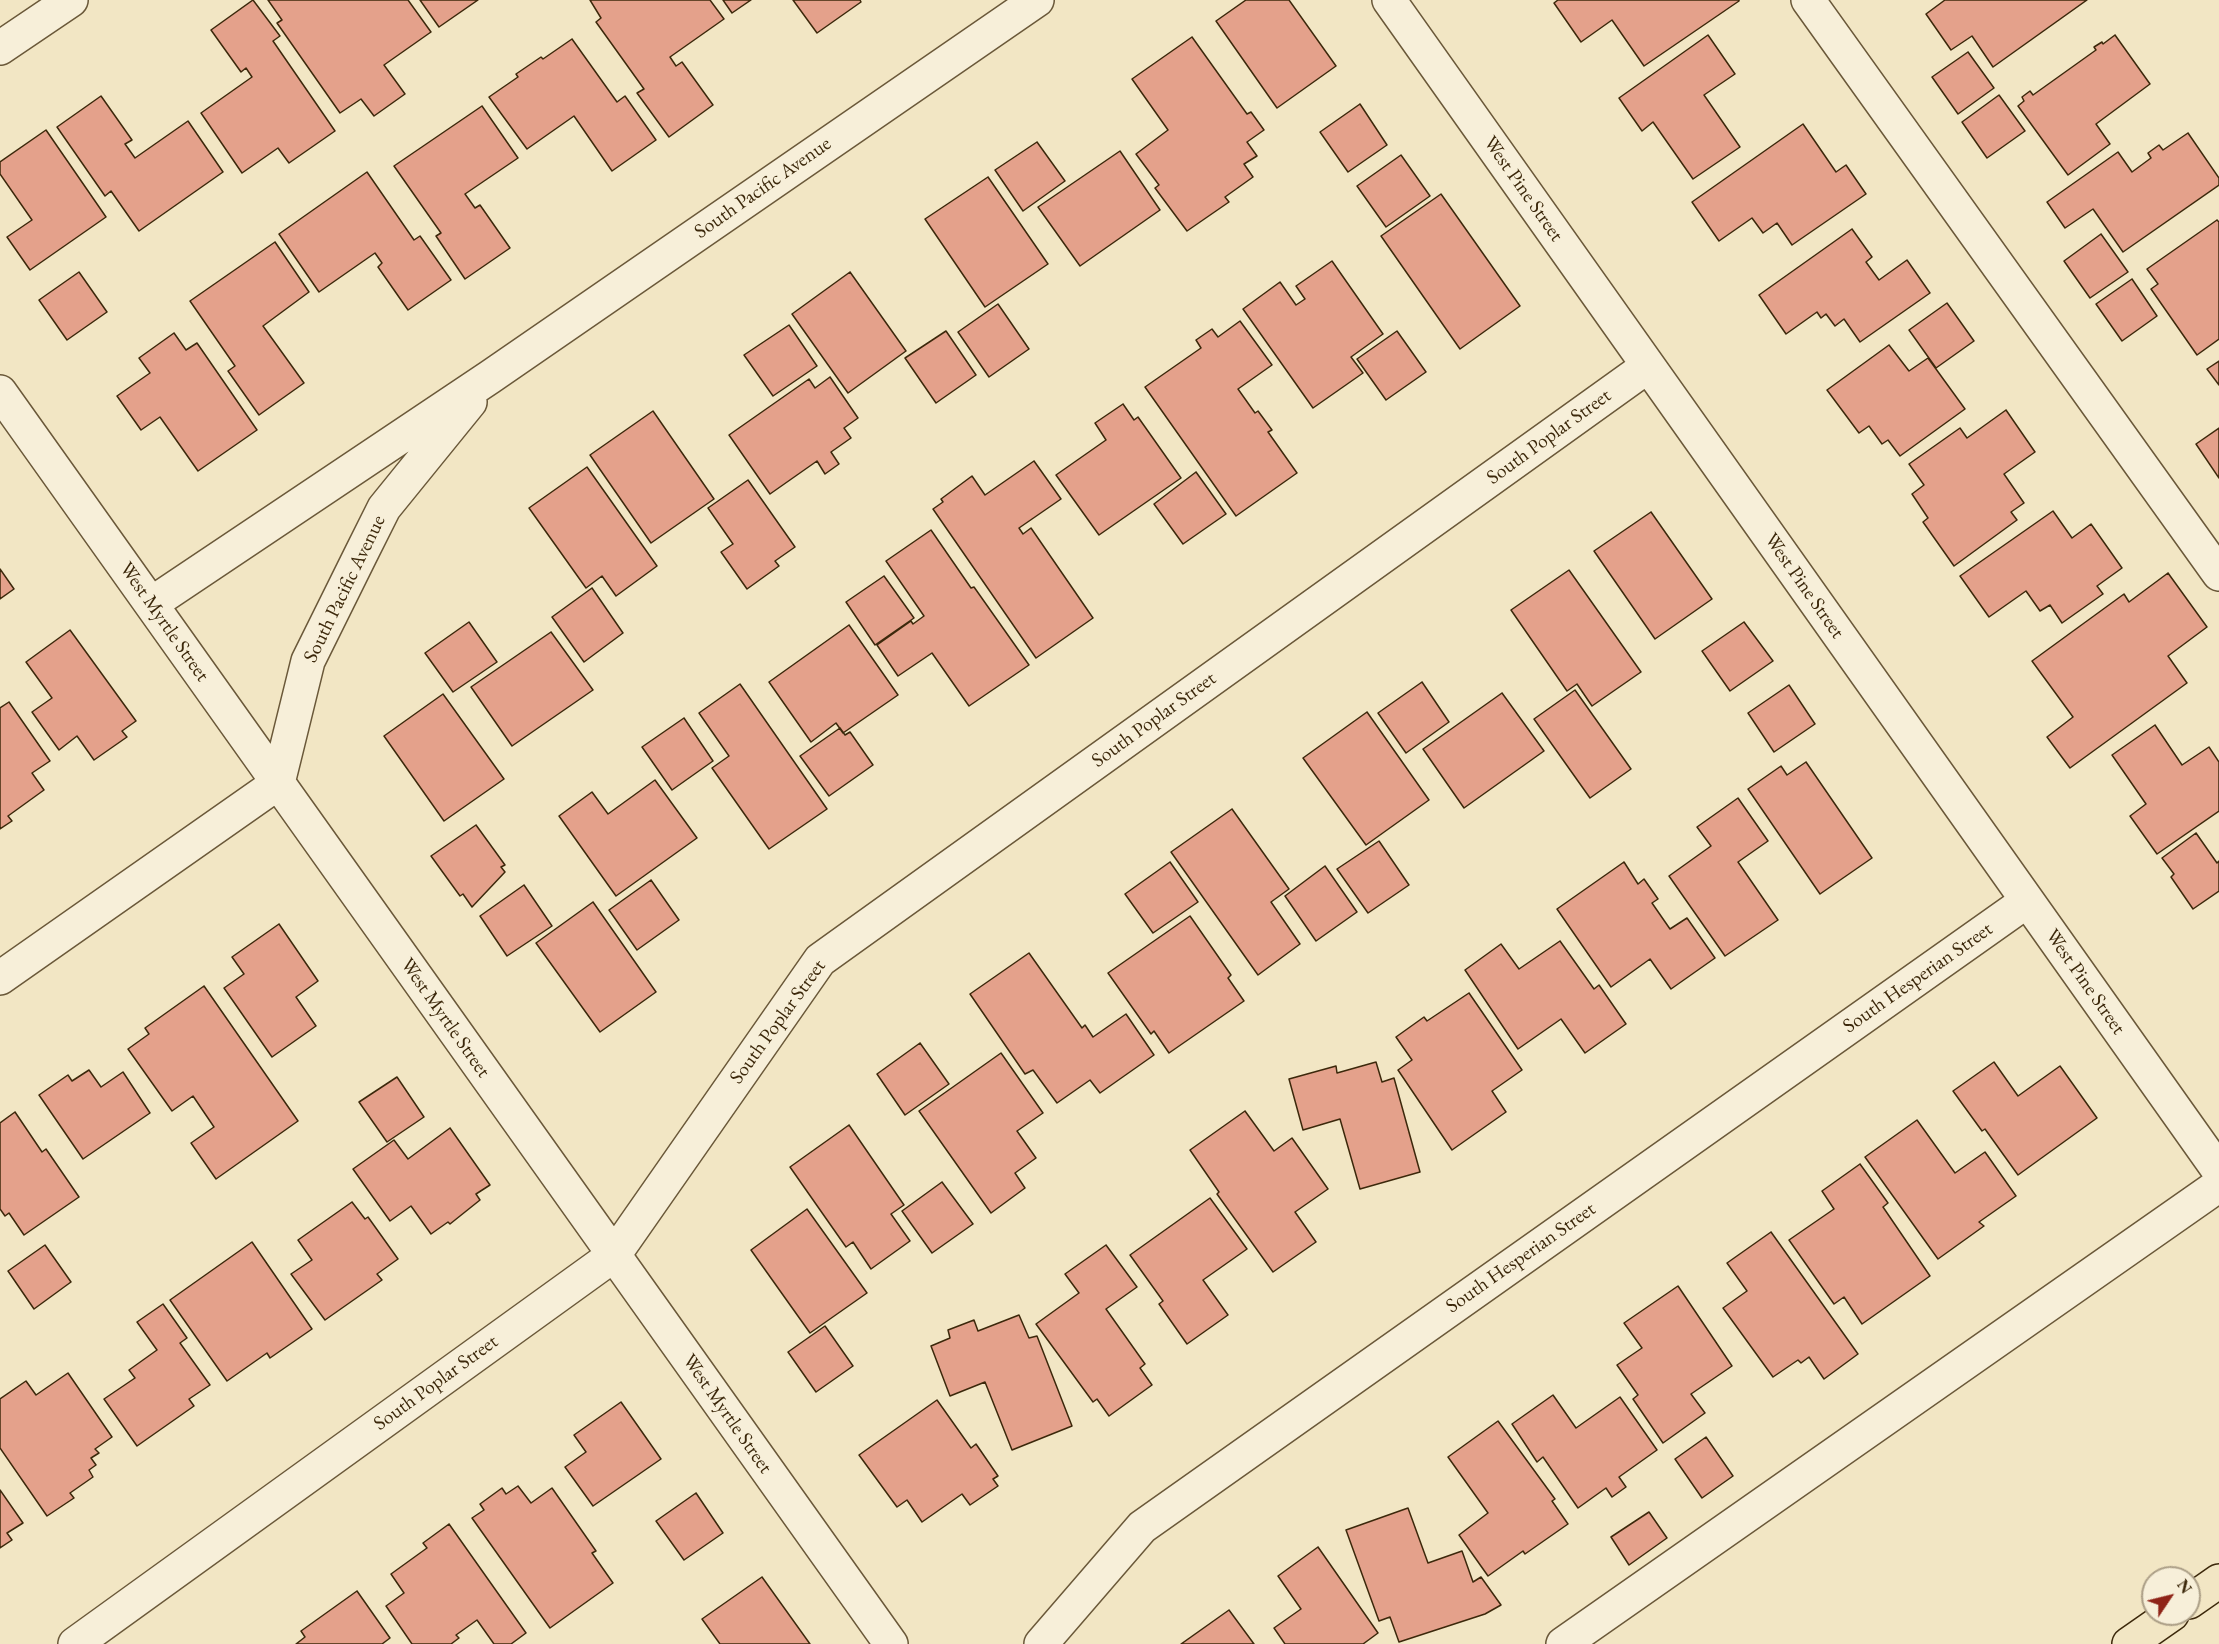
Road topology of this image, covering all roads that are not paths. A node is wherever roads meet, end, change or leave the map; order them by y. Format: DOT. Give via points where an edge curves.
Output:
graph roads {
  1 [pos="71,0"];
  2 [pos="1036,0"];
  3 [pos="1389,0"];
  4 [pos="1808,0"];
  5 [pos="0,48"];
  6 [pos="1648,366"];
  7 [pos="490,377"];
  8 [pos="0,392"];
  9 [pos="2219,574"];
  10 [pos="151,604"];
  11 [pos="278,783"];
  12 [pos="2027,901"];
  13 [pos="0,978"];
  14 [pos="2219,1171"];
  15 [pos="2219,1185"];
  16 [pos="614,1255"];
  17 [pos="2219,1581"];
  18 [pos="2201,1594"];
  19 [pos="2155,1626"];
  20 [pos="75,1644"];
  21 [pos="891,1644"];
  22 [pos="1041,1644"];
  23 [pos="1563,1644"];
  24 [pos="2129,1644"];
  1 -- 5 [label="street"];
  2 -- 7 [label="street, South Pacific Avenue"];
  3 -- 6 [label="street, West Pine Street"];
  4 -- 9 [label="street"];
  6 -- 12 [label="street, West Pine Street"];
  6 -- 16 [label="street, South Poplar Street" via="820,960"];
  7 -- 10 [label="street, South Pacific Avenue"];
  7 -- 11 [label="street, South Pacific Avenue" via="384,508 308,661"];
  8 -- 10 [label="street, West Myrtle Street"];
  10 -- 11 [label="street, West Myrtle Street"];
  11 -- 13 [label="street"];
  11 -- 16 [label="street, West Myrtle Street"];
  12 -- 14 [label="street, West Pine Street"];
  12 -- 22 [label="street, South Hesperian Street" via="1142,1527"];
  15 -- 23 [label="street"];
  16 -- 20 [label="street, South Poplar Street"];
  16 -- 21 [label="street, West Myrtle Street"];
  17 -- 18 [label="main road"];
  19 -- 24 [label="main road"];
}
